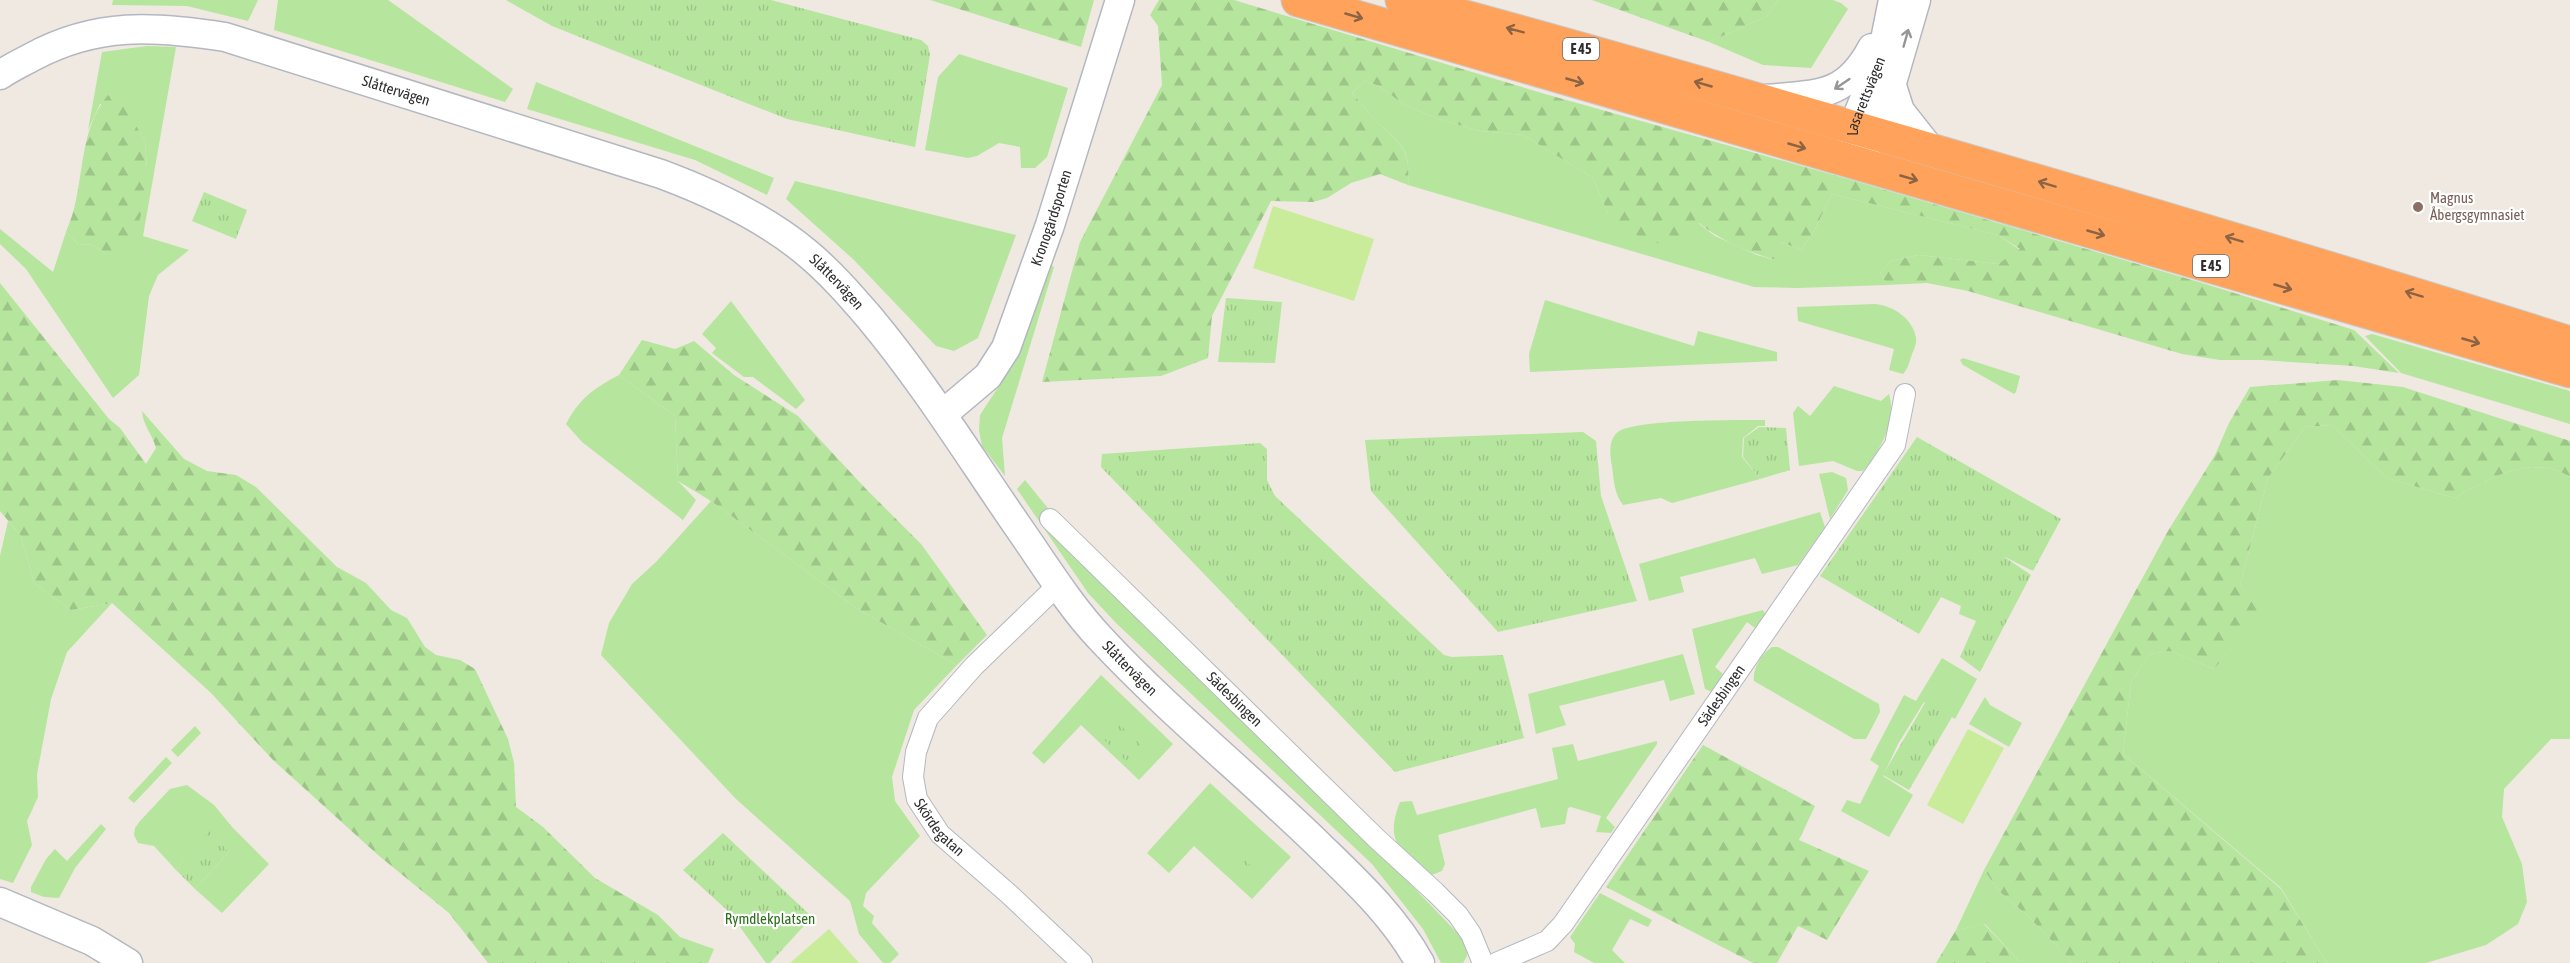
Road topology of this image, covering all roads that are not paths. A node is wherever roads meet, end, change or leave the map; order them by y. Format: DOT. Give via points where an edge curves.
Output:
graph roads {
  1 [pos="1120,0"];
  2 [pos="1298,0"];
  3 [pos="1402,0"];
  4 [pos="1916,0"];
  5 [pos="1890,10"];
  6 [pos="0,75"];
  7 [pos="1892,86"];
  8 [pos="1759,100"];
  9 [pos="1865,131"];
  10 [pos="1930,149"];
  11 [pos="1853,162"];
  12 [pos="2570,343"];
  13 [pos="2570,370"];
  14 [pos="1905,394"];
  15 [pos="943,414"];
  16 [pos="1050,519"];
  17 [pos="1058,585"];
  18 [pos="0,902"];
  19 [pos="128,963"];
  20 [pos="1082,963"];
  21 [pos="1420,963"];
  22 [pos="1483,963"];
  23 [pos="1496,963"];
  1 -- 15 [label="street, Kronogårdsporten" via="1050,225 1006,348 988,376"];
  2 -- 11 [label="highway, E 45, one-way"];
  8 -- 3 [label="highway, E 45, one-way"];
  7 -- 4 [label="street, Lasarettsvägen, one-way"];
  5 -- 8 [label="street, one-way" via="1859,68 1839,88"];
  5 -- 9 [label="street, Lasarettsvägen"];
  6 -- 15 [label="street, Slåttervägen" via="41,52 104,30 140,27 225,37 699,188 740,209 807,253 849,294"];
  7 -- 9 [label="street, Lasarettsvägen"];
  7 -- 10 [label="street" via="1900,111"];
  8 -- 9 [label="highway, E 45"];
  9 -- 10 [label="highway, E 45"];
  9 -- 11 [label="street, Lasarettsvägen"];
  12 -- 10 [label="highway, E 45, one-way"];
  11 -- 13 [label="highway, E 45, one-way"];
  14 -- 23 [label="street, Sädesbingen" via="1894,445 1563,924 1547,941"];
  15 -- 17 [label="street, Slåttervägen"];
  16 -- 22 [label="street, Sädesbingen" via="1458,915"];
  17 -- 20 [label="street, Skördegatan" via="974,666 928,718 916,752 913,777 916,799 940,834"];
  17 -- 21 [label="street, Slåttervägen" via="1108,646 1373,898 1393,920"];
  18 -- 19 [label="street" via="92,941"];
}
